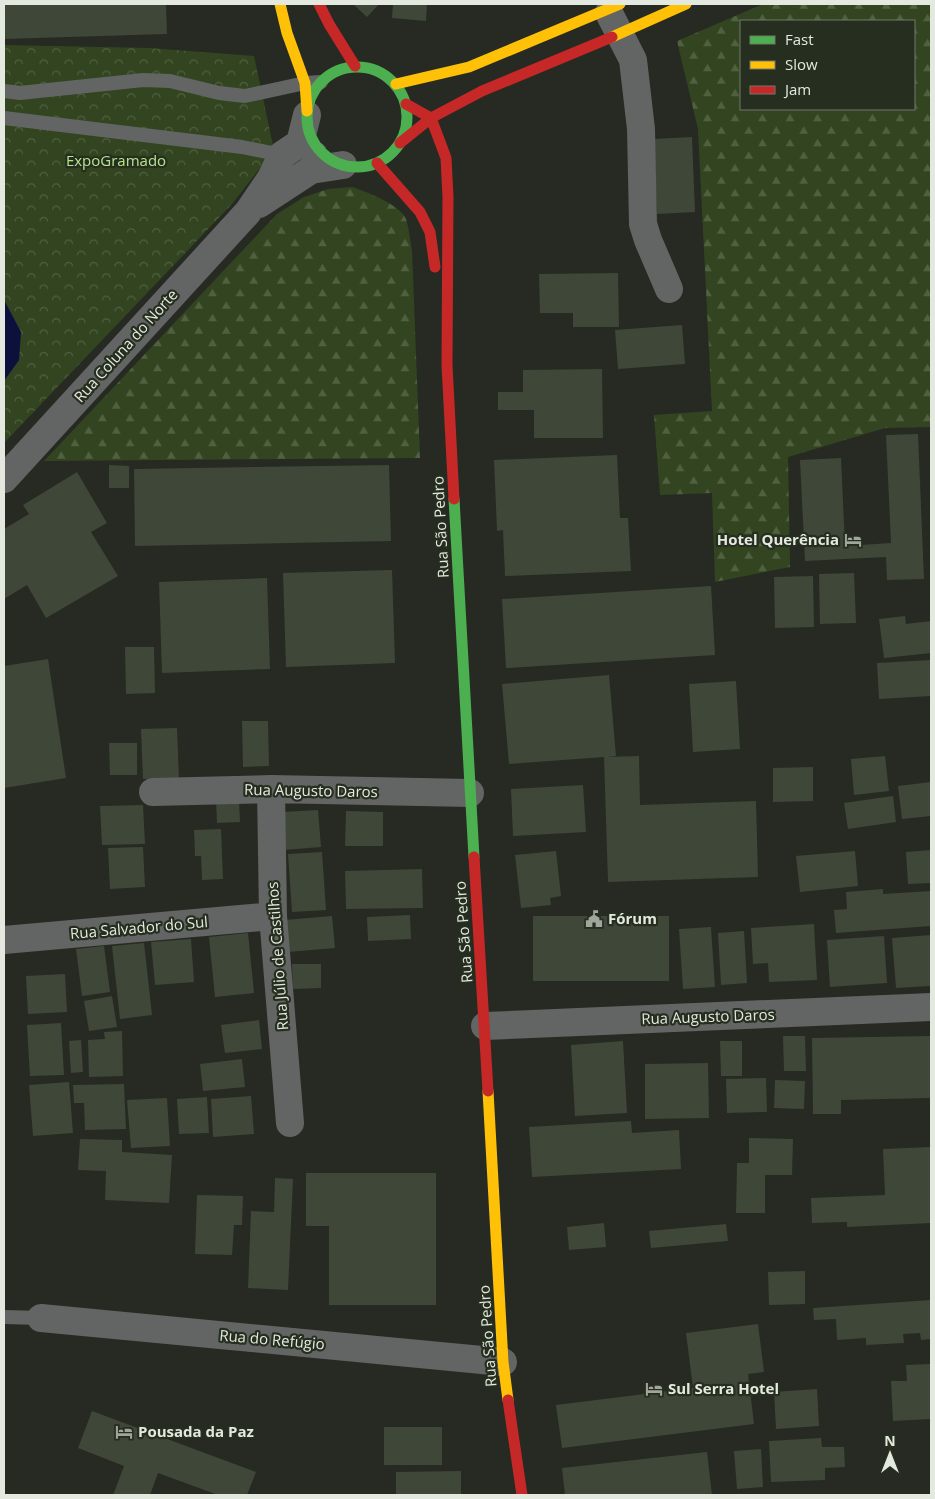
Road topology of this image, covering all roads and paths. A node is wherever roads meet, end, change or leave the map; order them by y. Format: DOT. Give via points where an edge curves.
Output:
graph roads {
  1 [pos="280,4"];
  2 [pos="319,4"];
  3 [pos="686,4"];
  4 [pos="613,7"];
  5 [pos="619,34"];
  6 [pos="355,66"];
  7 [pos="321,82"];
  8 [pos="305,83"];
  9 [pos="396,84"];
  10 [pos="4,91"];
  11 [pos="482,91"];
  12 [pos="406,104"];
  13 [pos="307,115"];
  14 [pos="4,118"];
  15 [pos="431,118"];
  16 [pos="454,119"];
  17 [pos="446,129"];
  18 [pos="400,143"];
  19 [pos="320,150"];
  20 [pos="282,155"];
  21 [pos="446,158"];
  22 [pos="377,163"];
  23 [pos="343,165"];
  24 [pos="248,212"];
  25 [pos="669,289"];
  26 [pos="447,365"];
  27 [pos="4,479"];
  28 [pos="271,789"];
  29 [pos="153,792"];
  30 [pos="470,793"];
  31 [pos="273,916"];
  32 [pos="4,940"];
  33 [pos="931,1007"];
  34 [pos="485,1026"];
  35 [pos="290,1123"];
  36 [pos="4,1317"];
  37 [pos="41,1318"];
  38 [pos="503,1362"];
  39 [pos="522,1495"];
  1 -- 8 [label="main road"];
  2 -- 6 [label="main road"];
  3 -- 5 [label="main road"];
  4 -- 5 [label="street"];
  4 -- 9 [label="main road" via="469,67"];
  5 -- 11 [label="main road"];
  5 -- 25 [label="street" via="633,60 641,128 643,224"];
  6 -- 7 [label="main road" via="338,71"];
  6 -- 9 [label="main road" via="378,71"];
  7 -- 8 [label="lane"];
  7 -- 13 [label="main road" via="313,93"];
  8 -- 10 [label="lane" via="245,96 170,81 143,80 20,93"];
  8 -- 13 [label="main road"];
  9 -- 12 [label="main road"];
  11 -- 15 [label="main road"];
  11 -- 16 [label="main road"];
  12 -- 15 [label="main road"];
  12 -- 18 [label="main road" via="406,129"];
  13 -- 19 [label="main road" via="310,134"];
  13 -- 20 [label="street, Rua Coluna do Norte" via="300,143"];
  14 -- 20 [label="lane" via="242,147"];
  15 -- 18 [label="main road"];
  15 -- 21 [label="main road, Rua São Pedro"];
  17 -- 21 [label="main road"];
  18 -- 22 [label="main road"];
  19 -- 20 [label="lane"];
  19 -- 23 [label="main road"];
  20 -- 24 [label="street, Rua Coluna do Norte"];
  21 -- 26 [label="main road, Rua São Pedro"];
  22 -- 23 [label="main road" via="360,167"];
  22 -- 26 [label="main road, Rua São Pedro" via="420,212 430,232"];
  23 -- 24 [label="street, Rua Coluna do Norte" via="311,170"];
  24 -- 27 [label="street, Rua Coluna do Norte"];
  26 -- 30 [label="main road, Rua São Pedro"];
  28 -- 29 [label="street, Rua Augusto Daros"];
  28 -- 30 [label="street, Rua Augusto Daros"];
  28 -- 31 [label="street, Rua Júlio de Castilhos"];
  30 -- 34 [label="main road, Rua São Pedro"];
  31 -- 32 [label="street, Rua Salvador do Sul"];
  31 -- 35 [label="street, Rua Júlio de Castilhos"];
  33 -- 34 [label="street, Rua Augusto Daros"];
  34 -- 38 [label="main road, Rua São Pedro"];
  36 -- 37 [label="lane"];
  37 -- 38 [label="street, Rua do Refúgio"];
  38 -- 39 [label="main road, Rua São Pedro"];
}
